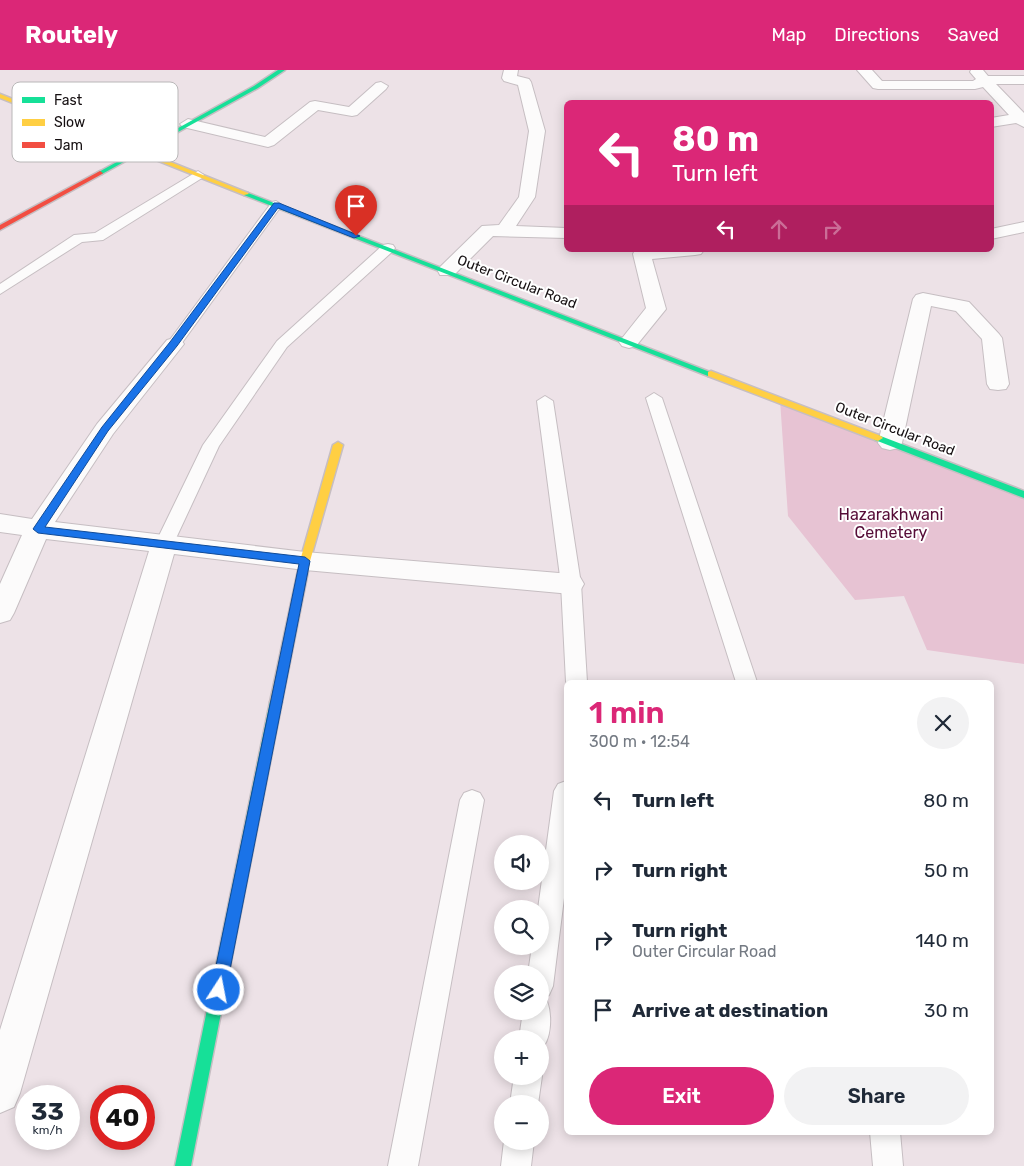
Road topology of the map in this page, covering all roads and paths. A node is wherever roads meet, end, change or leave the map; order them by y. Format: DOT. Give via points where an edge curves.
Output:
graph roads {
  1 [pos="282,70"];
  2 [pos="511,70"];
  3 [pos="864,70"];
  4 [pos="974,70"];
  5 [pos="986,80"];
  6 [pos="1024,80"];
  7 [pos="381,86"];
  8 [pos="0,96"];
  9 [pos="12,101"];
  10 [pos="1022,119"];
  11 [pos="994,123"];
  12 [pos="188,124"];
  13 [pos="178,130"];
  14 [pos="120,162"];
  15 [pos="164,162"];
  16 [pos="198,175"];
  17 [pos="276,205"];
  18 [pos="1024,227"];
  19 [pos="0,228"];
  20 [pos="504,231"];
  21 [pos="564,233"];
  22 [pos="994,233"];
  23 [pos="388,248"];
  24 [pos="641,252"];
  25 [pos="447,271"];
  26 [pos="0,290"];
  27 [pos="629,342"];
  28 [pos="174,344"];
  29 [pos="998,384"];
  30 [pos="654,398"];
  31 [pos="545,401"];
  32 [pos="890,443"];
  33 [pos="338,445"];
  34 [pos="1024,495"];
  35 [pos="0,522"];
  36 [pos="38,529"];
  37 [pos="164,544"];
  38 [pos="305,561"];
  39 [pos="571,584"];
  40 [pos="0,613"];
  41 [pos="577,680"];
  42 [pos="746,680"];
  43 [pos="472,800"];
  44 [pos="564,806"];
  45 [pos="543,965"];
  46 [pos="0,1092"];
  47 [pos="885,1135"];
  48 [pos="518,1150"];
  49 [pos="183,1166"];
  50 [pos="403,1166"];
  51 [pos="516,1166"];
  52 [pos="888,1166"];
  1 -- 12 [label="street"];
  2 -- 20 [label="street" via="509,78 524,82 537,131 527,196"];
  3 -- 5 [label="street" via="878,86 975,85"];
  4 -- 5 [label="street"];
  5 -- 6 [label="street"];
  5 -- 10 [label="street"];
  7 -- 12 [label="street" via="352,112 315,105 268,142"];
  8 -- 9 [label="street, Outer Circular Road"];
  10 -- 11 [label="street"];
  12 -- 13 [label="street"];
  14 -- 19 [label="street"];
  15 -- 16 [label="street, Outer Circular Road"];
  16 -- 17 [label="street, Outer Circular Road"];
  16 -- 26 [label="lane" via="98,236 79,238"];
  17 -- 23 [label="street, Outer Circular Road"];
  17 -- 28 [label="lane"];
  18 -- 22 [label="street"];
  20 -- 21 [label="street"];
  20 -- 25 [label="street" via="488,230"];
  23 -- 25 [label="street, Outer Circular Road"];
  23 -- 37 [label="lane" via="282,344 211,445"];
  24 -- 27 [label="street" via="656,309"];
  25 -- 27 [label="street, Outer Circular Road"];
  27 -- 32 [label="street, Outer Circular Road"];
  28 -- 36 [label="street" via="105,429"];
  29 -- 32 [label="street" via="992,338 962,306 924,299"];
  30 -- 42 [label="lane"];
  31 -- 39 [label="lane"];
  32 -- 34 [label="street, Outer Circular Road"];
  33 -- 38 [label="street"];
  35 -- 36 [label="street"];
  36 -- 37 [label="street"];
  36 -- 40 [label="street"];
  37 -- 38 [label="street"];
  37 -- 46 [label="street"];
  38 -- 39 [label="street"];
  38 -- 49 [label="street"];
  39 -- 41 [label="lane"];
  43 -- 50 [label="lane"];
  44 -- 45 [label="lane"];
  47 -- 52 [label="lane"];
  48 -- 51 [label="lane"];
}
